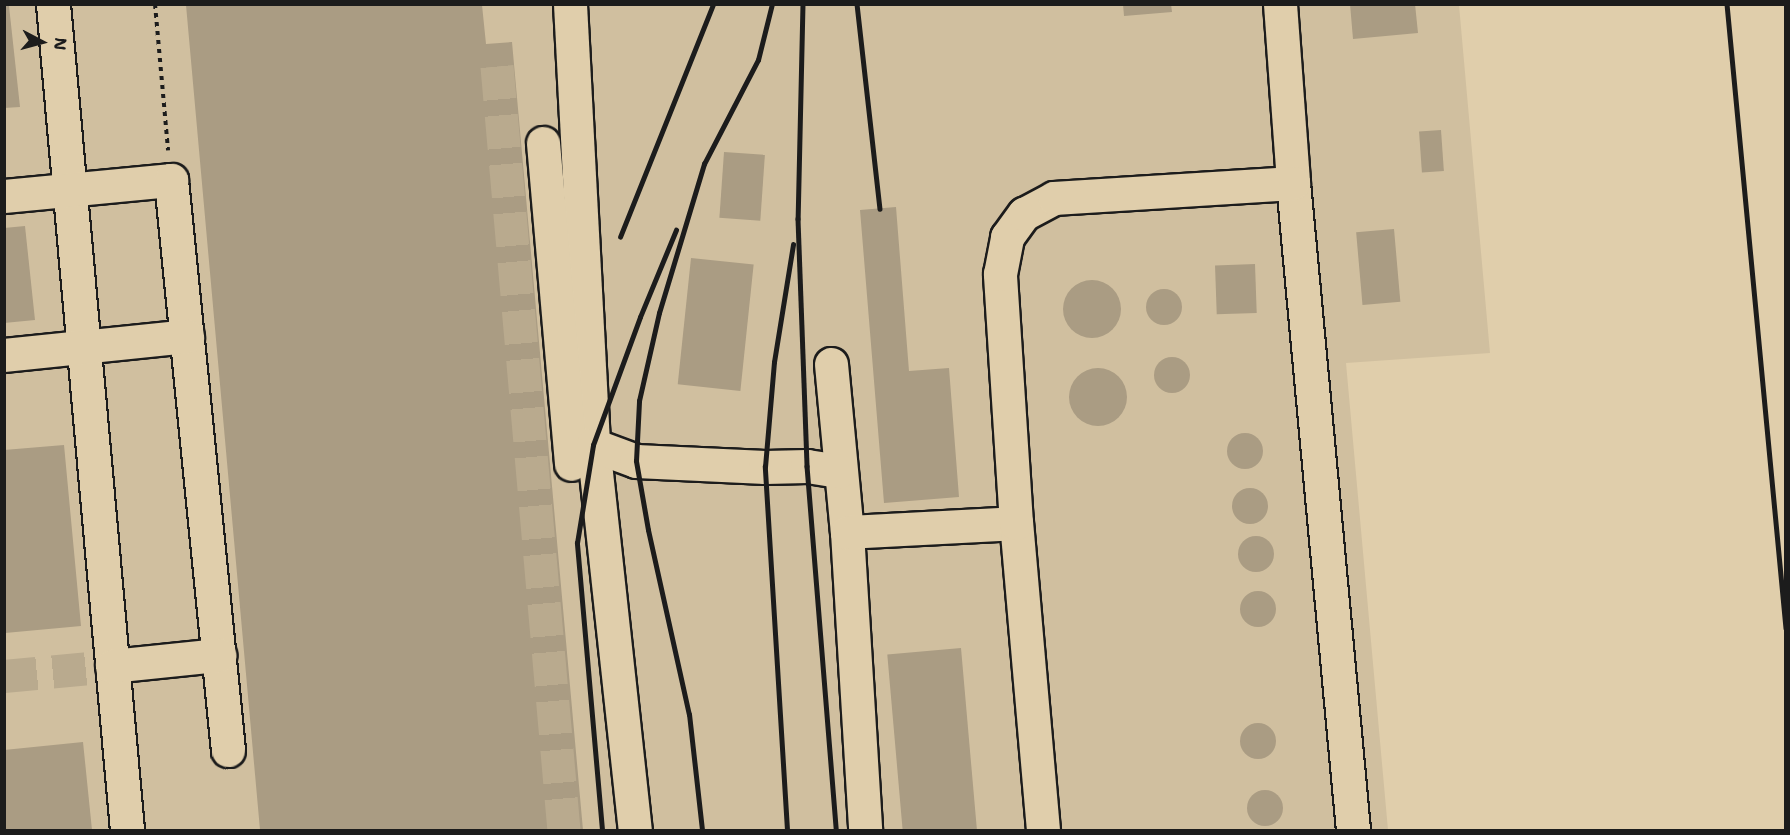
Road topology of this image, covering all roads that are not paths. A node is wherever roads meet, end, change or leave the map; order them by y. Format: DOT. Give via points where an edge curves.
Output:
graph roads {
  1 [pos="53,4"];
  2 [pos="570,4"];
  3 [pos="1280,4"];
  4 [pos="543,142"];
  5 [pos="1293,183"];
  6 [pos="70,191"];
  7 [pos="4,196"];
  8 [pos="187,336"];
  9 [pos="84,347"];
  10 [pos="4,355"];
  11 [pos="831,364"];
  12 [pos="576,370"];
  13 [pos="582,454"];
  14 [pos="840,471"];
  15 [pos="1016,523"];
  16 [pos="847,532"];
  17 [pos="219,655"];
  18 [pos="112,666"];
  19 [pos="228,750"];
  20 [pos="126,831"];
  21 [pos="635,831"];
  22 [pos="865,831"];
  23 [pos="1043,831"];
  24 [pos="1353,831"];
  1 -- 6 [label="lane"];
  2 -- 12 [label="lane"];
  3 -- 5 [label="lane"];
  4 -- 12 [label="lane"];
  5 -- 15 [label="lane" via="1054,198 1024,214 1006,237 1000,274"];
  5 -- 24 [label="lane"];
  6 -- 7 [label="lane"];
  6 -- 8 [label="lane" via="171,180"];
  6 -- 9 [label="lane"];
  8 -- 9 [label="lane"];
  8 -- 17 [label="lane"];
  9 -- 10 [label="lane"];
  9 -- 18 [label="lane"];
  11 -- 14 [label="lane"];
  12 -- 13 [label="lane"];
  13 -- 14 [label="lane" via="636,461 807,466"];
  13 -- 21 [label="lane"];
  14 -- 16 [label="lane"];
  15 -- 16 [label="lane"];
  15 -- 23 [label="lane"];
  16 -- 22 [label="lane"];
  17 -- 18 [label="lane"];
  17 -- 19 [label="lane"];
  18 -- 20 [label="lane"];
}
